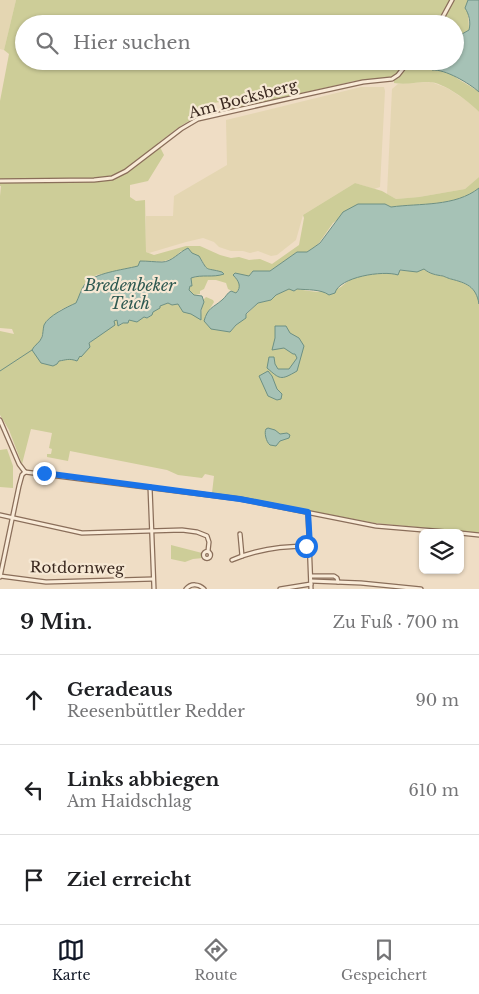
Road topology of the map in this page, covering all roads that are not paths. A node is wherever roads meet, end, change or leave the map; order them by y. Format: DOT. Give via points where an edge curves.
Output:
graph roads {
  1 [pos="452,0"];
  2 [pos="444,15"];
  3 [pos="402,70"];
  4 [pos="0,181"];
  5 [pos="0,420"];
  6 [pos="25,472"];
  7 [pos="150,486"];
  8 [pos="308,512"];
  9 [pos="0,515"];
  10 [pos="12,518"];
  11 [pos="419,530"];
  12 [pos="151,531"];
  13 [pos="464,533"];
  14 [pos="240,534"];
  15 [pos="479,535"];
  16 [pos="310,546"];
  17 [pos="208,551"];
  18 [pos="242,556"];
  19 [pos="232,560"];
  20 [pos="311,576"];
  21 [pos="0,577"];
  22 [pos="154,579"];
  23 [pos="338,582"];
  24 [pos="311,583"];
  25 [pos="154,589"];
  26 [pos="186,589"];
  27 [pos="204,589"];
  28 [pos="280,589"];
  29 [pos="311,589"];
  30 [pos="421,589"];
  1 -- 2 [label="street"];
  3 -- 4 [label="street, Am Bocksberg" via="392,79 304,94 191,122 112,178"];
  5 -- 6 [label="street"];
  6 -- 7 [label="street"];
  6 -- 10 [label="street"];
  7 -- 8 [label="street"];
  7 -- 12 [label="street"];
  8 -- 11 [label="street" via="376,526"];
  8 -- 16 [label="street"];
  9 -- 10 [label="street"];
  10 -- 12 [label="street" via="82,533"];
  10 -- 21 [label="street"];
  12 -- 17 [label="street" via="182,530 202,534 208,538"];
  12 -- 22 [label="street"];
  13 -- 15 [label="street"];
  14 -- 18 [label="street"];
  16 -- 18 [label="street" via="270,548"];
  16 -- 20 [label="street"];
  18 -- 19 [label="street"];
  20 -- 23 [label="street" via="334,576"];
  20 -- 24 [label="street"];
  21 -- 22 [label="street, Rotdornweg" via="63,583"];
  22 -- 25 [label="street"];
  23 -- 24 [label="street"];
  23 -- 30 [label="street"];
  24 -- 28 [label="street"];
  24 -- 29 [label="street"];
  26 -- 27 [label="street" via="195,584"];
}
